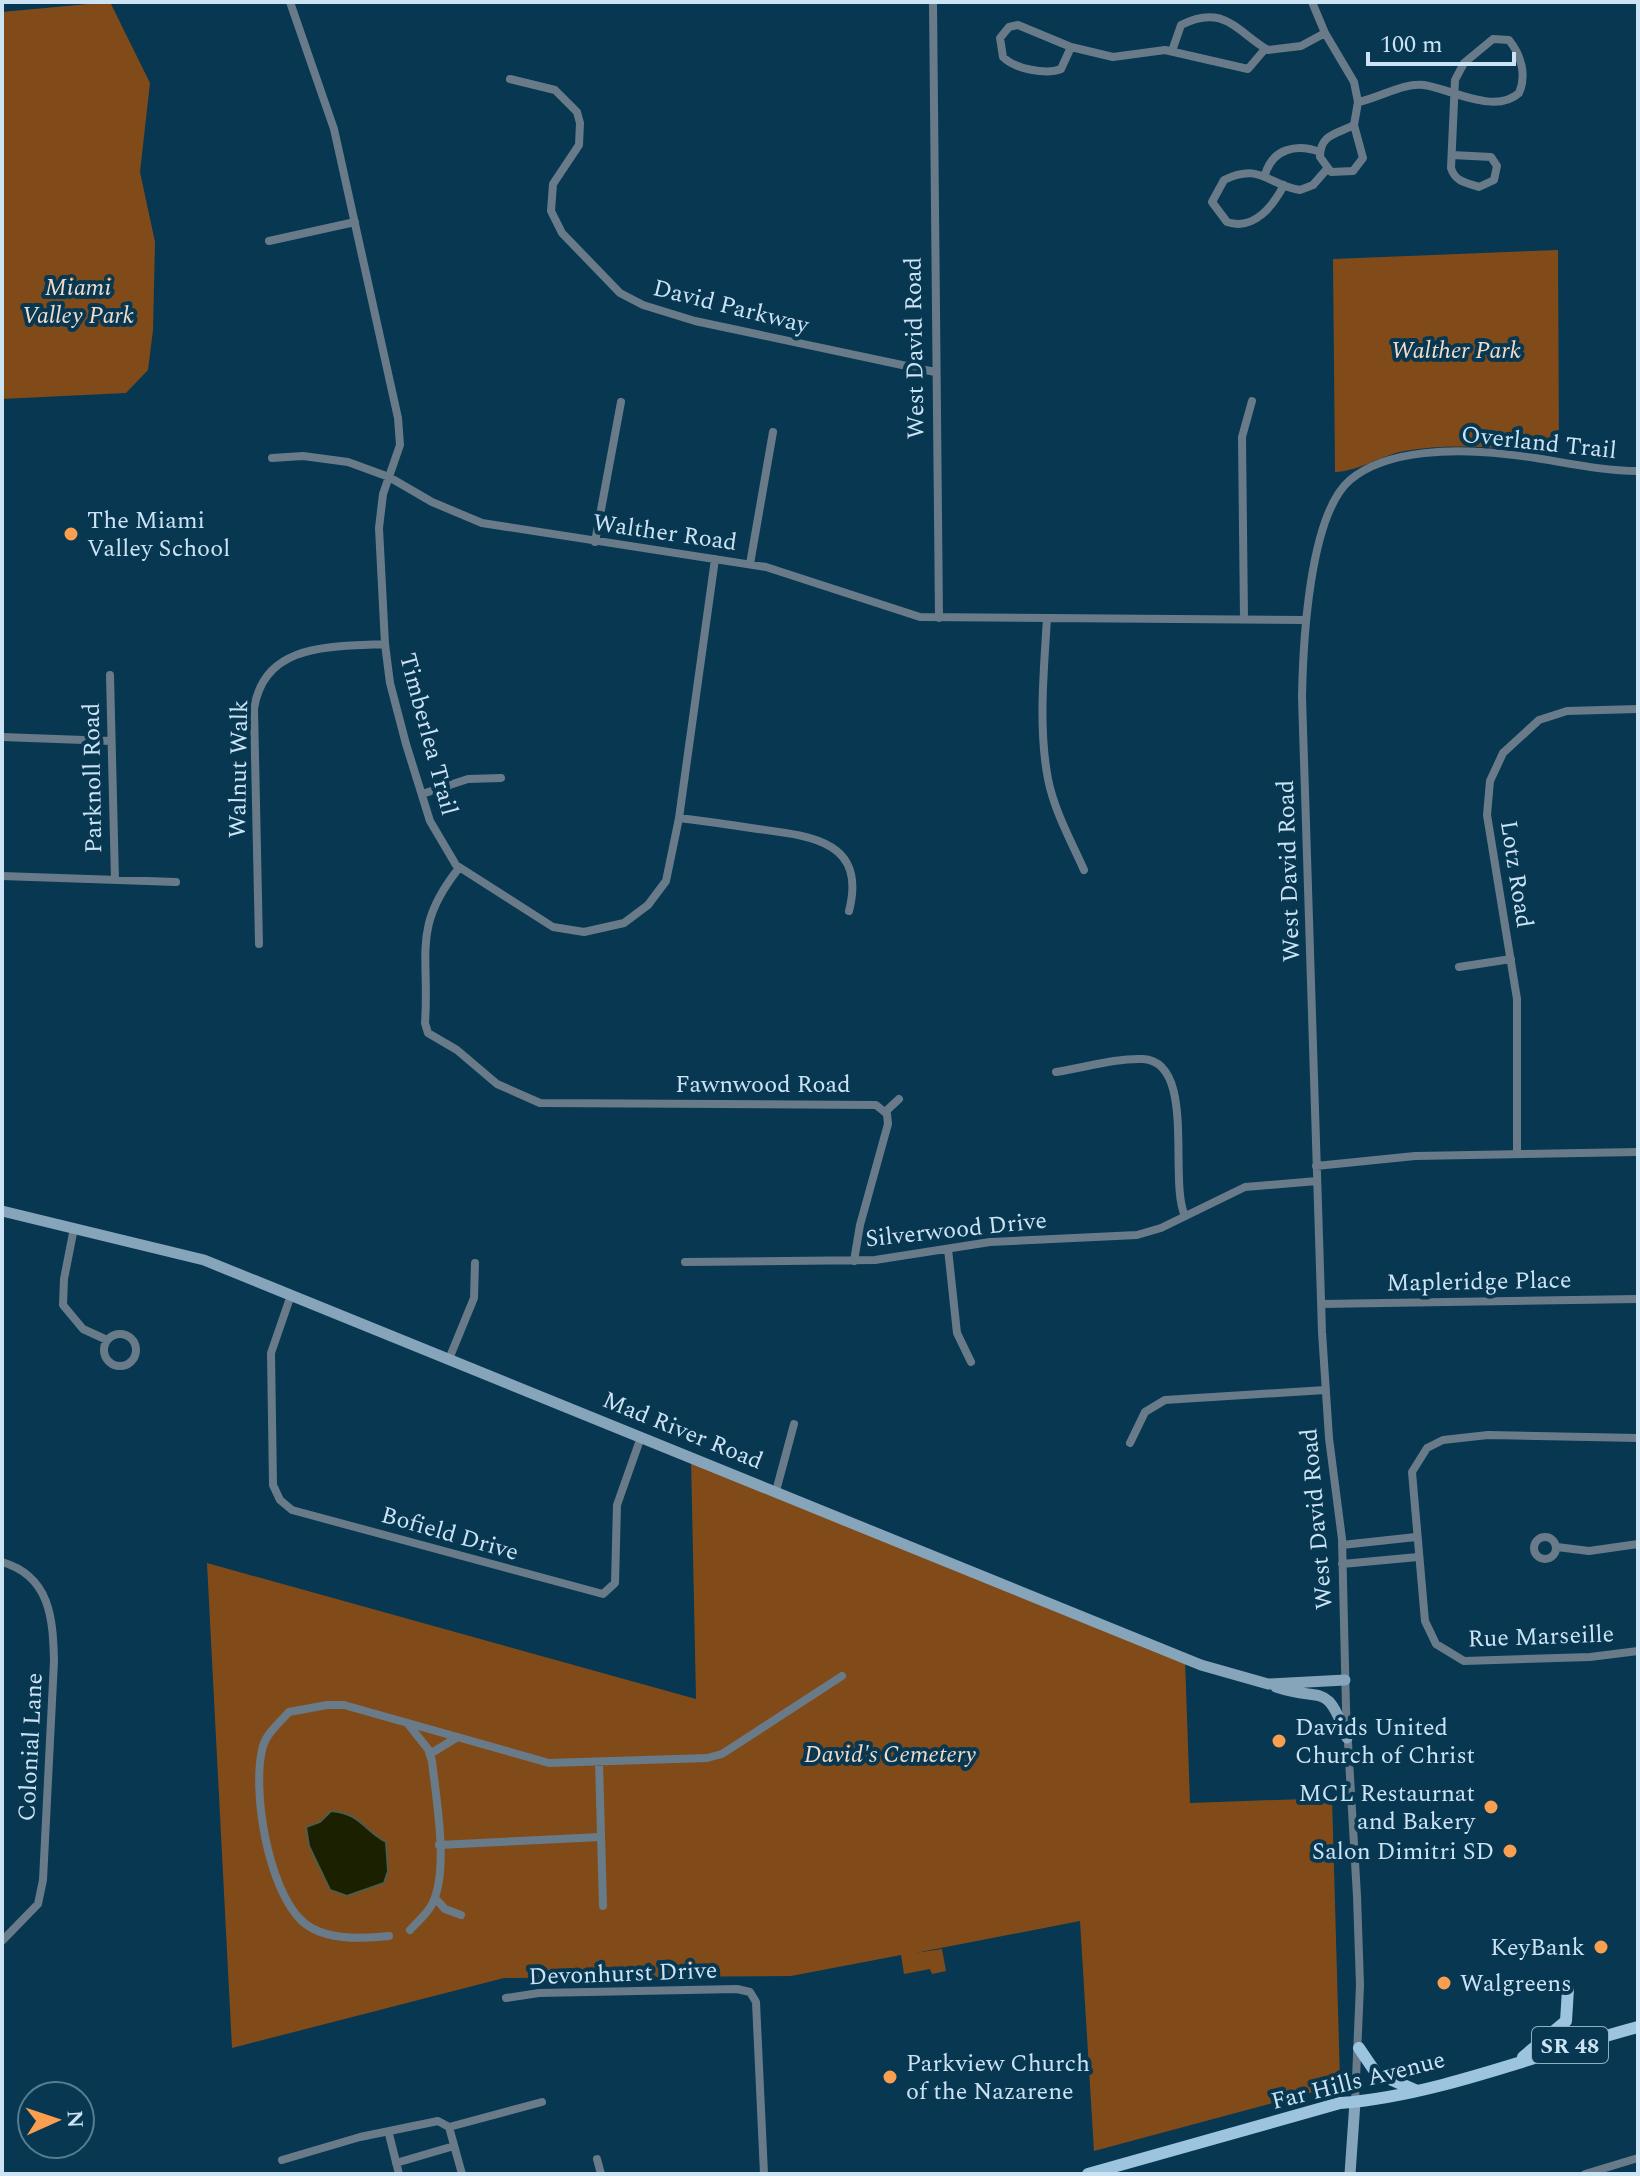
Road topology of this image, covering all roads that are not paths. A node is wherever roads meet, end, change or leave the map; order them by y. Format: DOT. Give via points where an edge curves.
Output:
graph roads {
  1 [pos="290,2"];
  2 [pos="933,2"];
  3 [pos="1312,2"];
  4 [pos="1325,33"];
  5 [pos="1071,47"];
  6 [pos="1265,49"];
  7 [pos="1172,51"];
  8 [pos="510,79"];
  9 [pos="1452,93"];
  10 [pos="1358,102"];
  11 [pos="1354,125"];
  12 [pos="1320,152"];
  13 [pos="1452,155"];
  14 [pos="1327,169"];
  15 [pos="1265,175"];
  16 [pos="1284,185"];
  17 [pos="355,222"];
  18 [pos="269,241"];
  19 [pos="935,372"];
  20 [pos="1252,401"];
  21 [pos="621,402"];
  22 [pos="773,432"];
  23 [pos="272,458"];
  24 [pos="1638,471"];
  25 [pos="389,477"];
  26 [pos="595,542"];
  27 [pos="715,559"];
  28 [pos="750,564"];
  29 [pos="939,618"];
  30 [pos="1047,618"];
  31 [pos="1244,619"];
  32 [pos="1306,620"];
  33 [pos="385,644"];
  34 [pos="110,675"];
  35 [pos="1638,709"];
  36 [pos="2,737"];
  37 [pos="111,741"];
  38 [pos="501,778"];
  39 [pos="422,794"];
  40 [pos="679,818"];
  41 [pos="459,868"];
  42 [pos="1084,870"];
  43 [pos="2,876"];
  44 [pos="115,880"];
  45 [pos="176,882"];
  46 [pos="849,911"];
  47 [pos="259,944"];
  48 [pos="1511,959"];
  49 [pos="1459,967"];
  50 [pos="1056,1072"];
  51 [pos="899,1099"];
  52 [pos="885,1112"];
  53 [pos="1638,1152"];
  54 [pos="1517,1154"];
  55 [pos="1316,1166"];
  56 [pos="1317,1181"];
  57 [pos="2,1211"];
  58 [pos="1185,1216"];
  59 [pos="74,1228"];
  60 [pos="948,1249"];
  61 [pos="854,1261"];
  62 [pos="685,1262"];
  63 [pos="475,1263"];
  64 [pos="291,1295"];
  65 [pos="1638,1299"];
  66 [pos="1321,1304"];
  67 [pos="107,1340"];
  68 [pos="449,1359"];
  69 [pos="971,1362"];
  70 [pos="1325,1390"];
  71 [pos="794,1424"];
  72 [pos="641,1437"];
  73 [pos="1638,1438"];
  74 [pos="1130,1443"];
  75 [pos="776,1491"];
  76 [pos="1416,1537"];
  77 [pos="1638,1544"];
  78 [pos="1342,1545"];
  79 [pos="1557,1547"];
  80 [pos="1418,1557"];
  81 [pos="2,1562"];
  82 [pos="1342,1564"];
  83 [pos="1638,1651"];
  84 [pos="842,1676"];
  85 [pos="1345,1680"];
  86 [pos="1268,1684"];
  87 [pos="408,1724"];
  88 [pos="456,1738"];
  89 [pos="1347,1738"];
  90 [pos="430,1754"];
  91 [pos="599,1762"];
  92 [pos="601,1837"];
  93 [pos="439,1845"];
  94 [pos="435,1898"];
  95 [pos="603,1906"];
  96 [pos="461,1915"];
  97 [pos="410,1930"];
  98 [pos="389,1936"];
  99 [pos="2,1941"];
  100 [pos="1568,1989"];
  101 [pos="506,1998"];
  102 [pos="1638,2027"];
  103 [pos="1359,2048"];
  104 [pos="1519,2060"];
  105 [pos="1415,2090"];
  106 [pos="542,2102"];
  107 [pos="1355,2102"];
  108 [pos="449,2127"];
  109 [pos="389,2134"];
  110 [pos="454,2146"];
  111 [pos="1638,2158"];
  112 [pos="597,2159"];
  113 [pos="282,2160"];
  114 [pos="396,2163"];
  115 [pos="399,2174"];
  116 [pos="462,2174"];
  117 [pos="601,2174"];
  118 [pos="764,2174"];
  119 [pos="1088,2174"];
  120 [pos="1350,2174"];
  121 [pos="1585,2174"];
  1 -- 17 [label="street, Timberlea Trail" via="334,129"];
  2 -- 19 [label="street, West David Road"];
  3 -- 4 [label="street"];
  4 -- 6 [label="street" via="1294,48"];
  4 -- 10 [label="street" via="1349,71"];
  5 -- 5 [label="street" via="1018,25 1003,31 999,44 1008,62 1051,72 1061,69"];
  5 -- 7 [label="street" via="1113,57"];
  6 -- 7 [label="street" via="1248,69"];
  6 -- 7 [label="street" via="1235,23 1197,19 1181,25"];
  8 -- 19 [label="street, David Parkway" via="555,90 577,112 579,145 553,184 551,211 562,233 620,293 695,321"];
  9 -- 9 [label="street" via="1458,71 1493,39 1513,45 1523,77 1515,97 1489,100"];
  9 -- 10 [label="street" via="1413,84"];
  9 -- 13 [label="street"];
  10 -- 11 [label="street"];
  11 -- 12 [label="street" via="1325,139"];
  11 -- 14 [label="street" via="1362,150 1359,165 1346,173"];
  12 -- 14 [label="street"];
  12 -- 15 [label="street" via="1303,146 1283,151 1269,161"];
  13 -- 13 [label="street" via="1452,171 1459,180 1479,187 1494,180 1497,166 1491,157"];
  14 -- 16 [label="street" via="1306,189"];
  15 -- 16 [label="street"];
  15 -- 16 [label="street" via="1245,172 1218,185 1212,202 1221,217 1237,224 1257,217 1271,207"];
  17 -- 18 [label="street"];
  17 -- 25 [label="street, Timberlea Trail" via="398,418 400,445"];
  19 -- 29 [label="street, West David Road"];
  20 -- 31 [label="street" via="1242,437"];
  21 -- 26 [label="street"];
  22 -- 28 [label="street"];
  23 -- 25 [label="street, Walther Road" via="335,460"];
  24 -- 32 [label="street, Overland Trail" via="1464,451 1408,457 1368,469 1341,490 1328,511"];
  25 -- 26 [label="street, Walther Road" via="482,523"];
  25 -- 33 [label="street, Timberlea Trail" via="379,528"];
  26 -- 27 [label="street, Walther Road"];
  27 -- 28 [label="street, Walther Road"];
  27 -- 40 [label="street, Timberlea Trail"];
  28 -- 29 [label="street, Walther Road" via="905,613"];
  29 -- 30 [label="street"];
  30 -- 31 [label="street"];
  30 -- 42 [label="street" via="1046,767 1056,806"];
  31 -- 32 [label="street"];
  32 -- 55 [label="street, West David Road" via="1302,697"];
  33 -- 39 [label="street, Timberlea Trail" via="395,706"];
  33 -- 47 [label="street, Walnut Walk" via="296,653 274,667 259,688 254,709"];
  34 -- 37 [label="street, Parknoll Road"];
  35 -- 48 [label="street, Lotz Road" via="1554,713 1529,726 1499,761 1490,781 1487,815"];
  36 -- 37 [label="street"];
  37 -- 44 [label="street, Parknoll Road"];
  38 -- 39 [label="street" via="468,779"];
  39 -- 41 [label="street, Timberlea Trail" via="436,836"];
  40 -- 41 [label="street, Timberlea Trail" via="671,867 658,894 634,917 600,931 568,931 541,921"];
  40 -- 46 [label="street" via="824,841 843,856 851,873"];
  41 -- 52 [label="street, Fawnwood Road" via="434,903 426,925 426,1029 497,1084 554,1105 870,1104"];
  43 -- 44 [label="street"];
  44 -- 45 [label="street"];
  48 -- 49 [label="street"];
  48 -- 54 [label="street, Lotz Road" via="1518,1023"];
  50 -- 58 [label="street" via="1140,1059 1166,1070 1174,1085 1178,1189"];
  51 -- 52 [label="street"];
  52 -- 61 [label="street" via="888,1124"];
  53 -- 54 [label="street"];
  54 -- 55 [label="street" via="1415,1156"];
  55 -- 56 [label="street, West David Road"];
  56 -- 58 [label="street, Silverwood Drive" via="1255,1185"];
  56 -- 66 [label="street, West David Road"];
  57 -- 59 [label="street, Mad River Road"];
  58 -- 60 [label="street, Silverwood Drive" via="1137,1235 1009,1240"];
  59 -- 64 [label="street, Mad River Road" via="183,1253"];
  59 -- 67 [label="street" via="63,1305 83,1329"];
  60 -- 61 [label="street, Silverwood Drive"];
  60 -- 69 [label="street" via="957,1333"];
  61 -- 62 [label="street, Silverwood Drive"];
  63 -- 68 [label="street" via="474,1298"];
  64 -- 68 [label="street, Mad River Road"];
  64 -- 72 [label="street, Bofield Drive" via="271,1353 273,1485 283,1503 304,1515 591,1593 608,1592 615,1583 617,1505"];
  65 -- 66 [label="street, Mapleridge Place"];
  66 -- 70 [label="street, West David Road"];
  67 -- 67 [label="street" via="118,1334 130,1337 136,1347 134,1359 123,1366 111,1363 105,1352"];
  68 -- 72 [label="street, Mad River Road"];
  70 -- 74 [label="street" via="1165,1400 1145,1412"];
  70 -- 78 [label="street, West David Road"];
  71 -- 75 [label="street"];
  72 -- 75 [label="street, Mad River Road"];
  73 -- 76 [label="street, Rue Marseille" via="1488,1435 1438,1442 1422,1453 1412,1472"];
  75 -- 86 [label="street, Mad River Road" via="1201,1665"];
  76 -- 78 [label="street"];
  76 -- 80 [label="street, Rue Marseille"];
  77 -- 79 [label="street" via="1589,1551"];
  78 -- 82 [label="street, West David Road"];
  80 -- 82 [label="street"];
  80 -- 83 [label="street, Rue Marseille" via="1428,1634 1456,1658 1553,1659"];
  81 -- 99 [label="street, Colonial Lane" via="24,1572 41,1589 51,1614 54,1650 43,1880 38,1904"];
  82 -- 85 [label="street, West David Road"];
  84 -- 91 [label="street" via="722,1754"];
  85 -- 86 [label="street, Mad River Road"];
  85 -- 89 [label="street, West David Road"];
  86 -- 89 [label="street" via="1328,1698"];
  87 -- 88 [label="street"];
  87 -- 90 [label="street"];
  87 -- 98 [label="street" via="344,1705 289,1712 264,1744 261,1761 266,1848 302,1921 356,1940"];
  88 -- 90 [label="street"];
  88 -- 91 [label="street" via="549,1763"];
  89 -- 103 [label="street, West David Road"];
  90 -- 93 [label="street"];
  91 -- 92 [label="street"];
  92 -- 93 [label="street"];
  92 -- 95 [label="street"];
  93 -- 94 [label="street"];
  94 -- 96 [label="street"];
  94 -- 97 [label="street"];
  100 -- 104 [label="main road" via="1566,2021"];
  101 -- 118 [label="street, Devonhurst Drive" via="578,1992 750,1992 756,2002"];
  102 -- 104 [label="main road, Far Hills Avenue / SR 48"];
  103 -- 105 [label="main road" via="1376,2073"];
  103 -- 107 [label="street, West David Road"];
  104 -- 105 [label="main road, Far Hills Avenue / SR 48"];
  105 -- 107 [label="main road, Far Hills Avenue / SR 48"];
  106 -- 108 [label="street"];
  107 -- 119 [label="main road, Far Hills Avenue / SR 48"];
  107 -- 120 [label="street"];
  108 -- 109 [label="street" via="438,2121"];
  108 -- 110 [label="street"];
  109 -- 113 [label="street" via="371,2134"];
  109 -- 114 [label="street"];
  110 -- 114 [label="street"];
  110 -- 116 [label="street"];
  111 -- 121 [label="street"];
  112 -- 117 [label="street"];
  114 -- 115 [label="street"];
}
